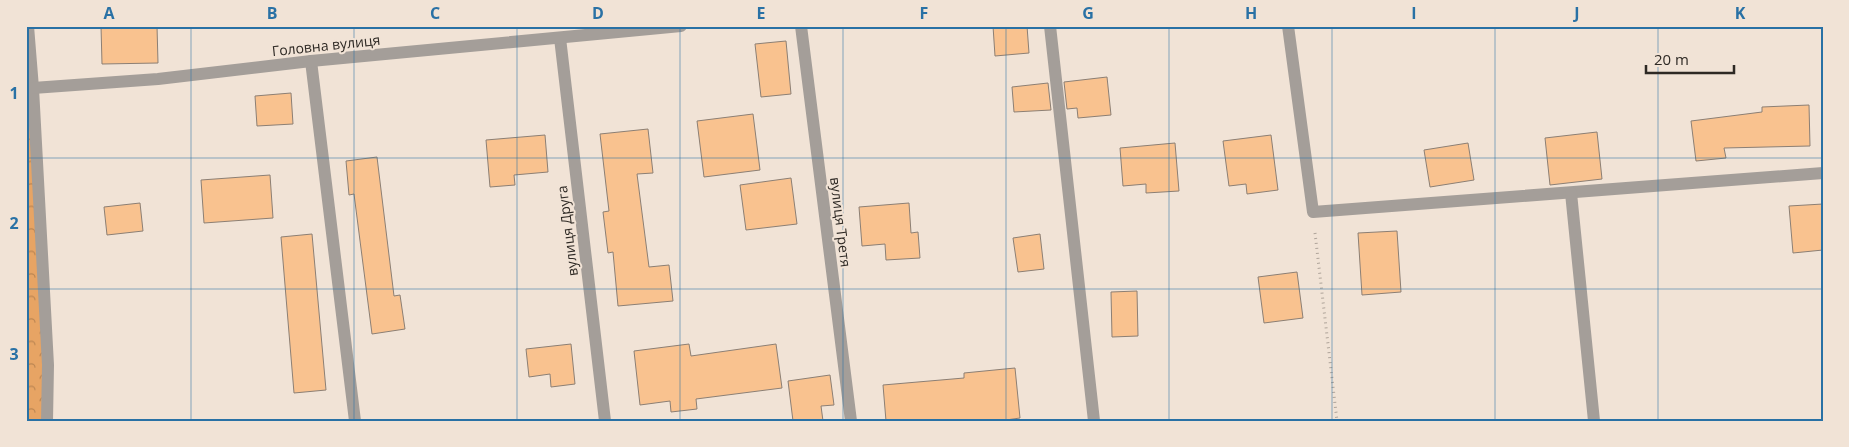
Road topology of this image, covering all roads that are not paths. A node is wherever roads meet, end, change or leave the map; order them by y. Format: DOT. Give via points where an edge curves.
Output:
graph roads {
  1 [pos="28,26"];
  2 [pos="681,26"];
  3 [pos="801,26"];
  4 [pos="1050,26"];
  5 [pos="1288,26"];
  6 [pos="560,38"];
  7 [pos="312,61"];
  8 [pos="33,88"];
  9 [pos="1823,173"];
  10 [pos="1571,192"];
  11 [pos="47,421"];
  12 [pos="355,421"];
  13 [pos="605,421"];
  14 [pos="851,421"];
  15 [pos="1094,421"];
  16 [pos="1594,421"];
  1 -- 8 [label="street"];
  2 -- 6 [label="street, Головна вулиця"];
  3 -- 14 [label="street, вулиця Третя"];
  4 -- 15 [label="street"];
  5 -- 10 [label="street" via="1313,212"];
  6 -- 7 [label="street, Головна вулиця"];
  6 -- 13 [label="street, вулиця Друга"];
  7 -- 8 [label="street, Головна вулиця" via="158,79"];
  7 -- 12 [label="street"];
  8 -- 11 [label="street" via="48,365"];
  9 -- 10 [label="street"];
  10 -- 16 [label="street"];
}
